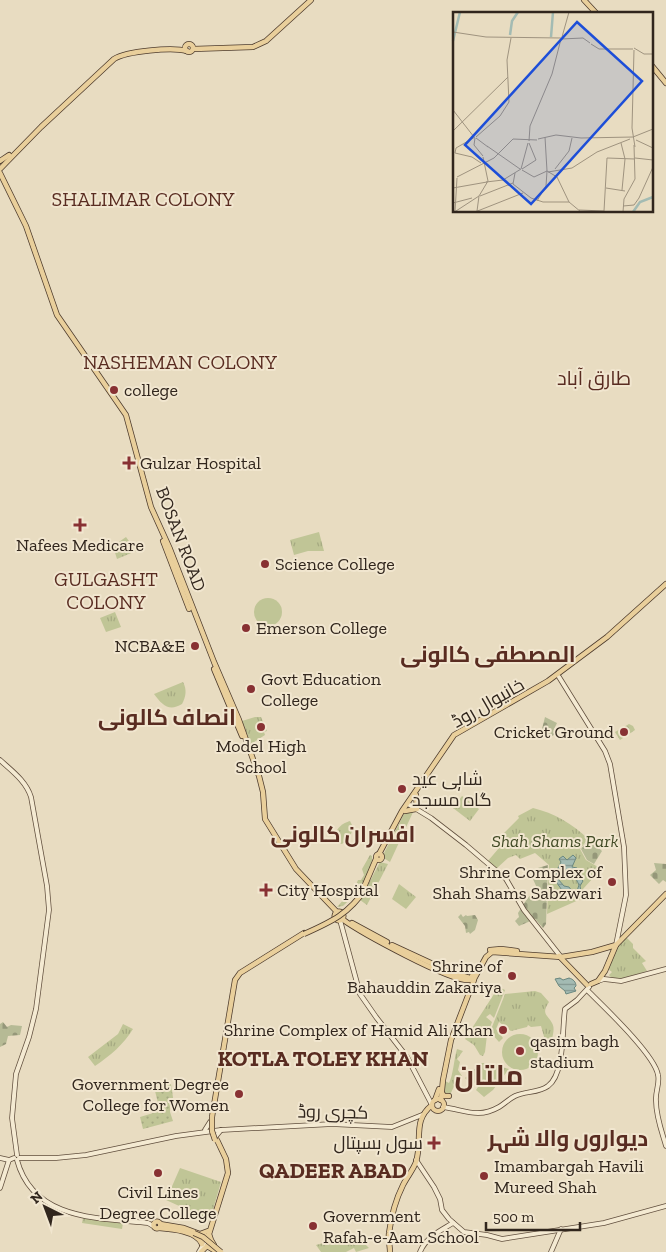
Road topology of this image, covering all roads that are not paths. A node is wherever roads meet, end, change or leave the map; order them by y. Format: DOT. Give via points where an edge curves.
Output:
graph roads {
  1 [pos="309,0"];
  2 [pos="584,0"];
  3 [pos="595,12"];
  4 [pos="186,49"];
  5 [pos="654,68"];
  6 [pos="666,83"];
  7 [pos="13,156"];
  8 [pos="0,161"];
  9 [pos="0,169"];
  10 [pos="0,174"];
  11 [pos="0,180"];
  12 [pos="53,307"];
  13 [pos="666,585"];
  14 [pos="559,677"];
  15 [pos="0,760"];
  16 [pos="416,795"];
  17 [pos="409,804"];
  18 [pos="417,809"];
  19 [pos="405,811"];
  20 [pos="386,842"];
  21 [pos="666,894"];
  22 [pos="342,919"];
  23 [pos="616,945"];
  24 [pos="561,957"];
  25 [pos="666,969"];
  26 [pos="472,979"];
  27 [pos="598,981"];
  28 [pos="588,987"];
  29 [pos="441,1092"];
  30 [pos="448,1096"];
  31 [pos="438,1100"];
  32 [pos="432,1107"];
  33 [pos="443,1107"];
  34 [pos="422,1115"];
  35 [pos="221,1129"];
  36 [pos="211,1134"];
  37 [pos="666,1146"];
  38 [pos="0,1158"];
  39 [pos="17,1158"];
  40 [pos="9,1160"];
  41 [pos="416,1160"];
  42 [pos="0,1188"];
  43 [pos="666,1206"];
  44 [pos="453,1223"];
  45 [pos="153,1224"];
  46 [pos="160,1226"];
  47 [pos="561,1229"];
  48 [pos="208,1233"];
  49 [pos="201,1249"];
  50 [pos="219,1252"];
  51 [pos="390,1252"];
  52 [pos="420,1252"];
  53 [pos="551,1252"];
  1 -- 4 [label="main road" via="266,41 255,46 193,48 190,52"];
  2 -- 3 [label="main road"];
  4 -- 7 [label="main road" via="134,52 117,57"];
  4 -- 8 [label="main road" via="133,50 114,57 15,151"];
  5 -- 6 [label="main road"];
  7 -- 9 [label="main road"];
  7 -- 10 [label="main road"];
  10 -- 12 [label="main road, BOSAN ROAD" via="26,226"];
  11 -- 12 [label="main road, BOSAN ROAD" via="25,228"];
  12 -- 22 [label="main road, BOSAN ROAD" via="126,416 151,507 261,780 266,821 296,869 336,913 342,913"];
  13 -- 16 [label="main road, خانیوال روڈ" via="614,633 557,676 458,734"];
  13 -- 17 [label="main road, خانیوال روڈ" via="613,632 548,681 454,735"];
  14 -- 23 [label="main road" via="610,764 623,838 626,892"];
  15 -- 39 [label="main road" via="18,777 31,797 49,910 36,1009 16,1074 12,1118"];
  16 -- 17 [label="main road, خانیوال روڈ"];
  16 -- 18 [label="main road"];
  17 -- 18 [label="main road"];
  17 -- 19 [label="main road, خانیوال روڈ"];
  17 -- 20 [label="main road"];
  18 -- 19 [label="main road"];
  18 -- 24 [label="main road" via="506,879 522,907"];
  19 -- 20 [label="main road, خانیوال روڈ"];
  20 -- 36 [label="main road, خانیوال روڈ, bridge" via="365,888 342,915 297,938 236,980"];
  21 -- 23 [label="main road"];
  22 -- 26 [label="main road" via="444,970"];
  22 -- 26 [label="main road" via="428,965 462,980"];
  22 -- 32 [label="main road" via="360,994 407,1057"];
  23 -- 24 [label="main road"];
  23 -- 27 [label="main road"];
  24 -- 26 [label="main road" via="492,952"];
  24 -- 28 [label="main road"];
  25 -- 27 [label="main road" via="621,981"];
  26 -- 29 [label="main road" via="451,1040"];
  26 -- 31 [label="main road" via="451,1034"];
  27 -- 28 [label="main road"];
  28 -- 33 [label="main road" via="565,1009 563,1045 554,1079 548,1086 517,1095 498,1108 481,1114"];
  28 -- 37 [label="main road" via="635,1040 658,1072 656,1103"];
  29 -- 30 [label="main road"];
  29 -- 31 [label="main road"];
  31 -- 32 [label="main road"];
  31 -- 33 [label="main road"];
  32 -- 33 [label="main road" via="439,1111"];
  32 -- 34 [label="main road"];
  34 -- 35 [label="main road, کچری روڈ" via="390,1127 332,1124"];
  34 -- 41 [label="main road"];
  35 -- 36 [label="main road, کچری روڈ"];
  35 -- 36 [label="main road"];
  35 -- 36 [label="main road" via="212,1122"];
  36 -- 39 [label="main road, کچری روڈ" via="178,1135 86,1155"];
  36 -- 48 [label="main road, خانیوال روڈ" via="226,1159 228,1173"];
  38 -- 40 [label="main road"];
  39 -- 40 [label="main road"];
  39 -- 45 [label="main road" via="31,1185 55,1206 90,1217"];
  40 -- 42 [label="main road"];
  41 -- 44 [label="main road" via="437,1194 443,1213"];
  41 -- 51 [label="main road" via="397,1203 389,1236"];
  43 -- 47 [label="main road" via="622,1219"];
  44 -- 47 [label="main road" via="464,1232 506,1240"];
  44 -- 52 [label="main road" via="430,1237"];
  45 -- 46 [label="main road"];
  46 -- 48 [label="main road"];
  46 -- 49 [label="main road" via="196,1236"];
  46 -- 50 [label="main road, bridge" via="194,1233"];
  47 -- 53 [label="main road"];
  48 -- 49 [label="main road, خانیوال روڈ"];
  48 -- 49 [label="main road"];
  48 -- 50 [label="main road"];
  49 -- 50 [label="main road" via="207,1246"];
  49 -- 50 [label="main road" via="209,1244"];
}
